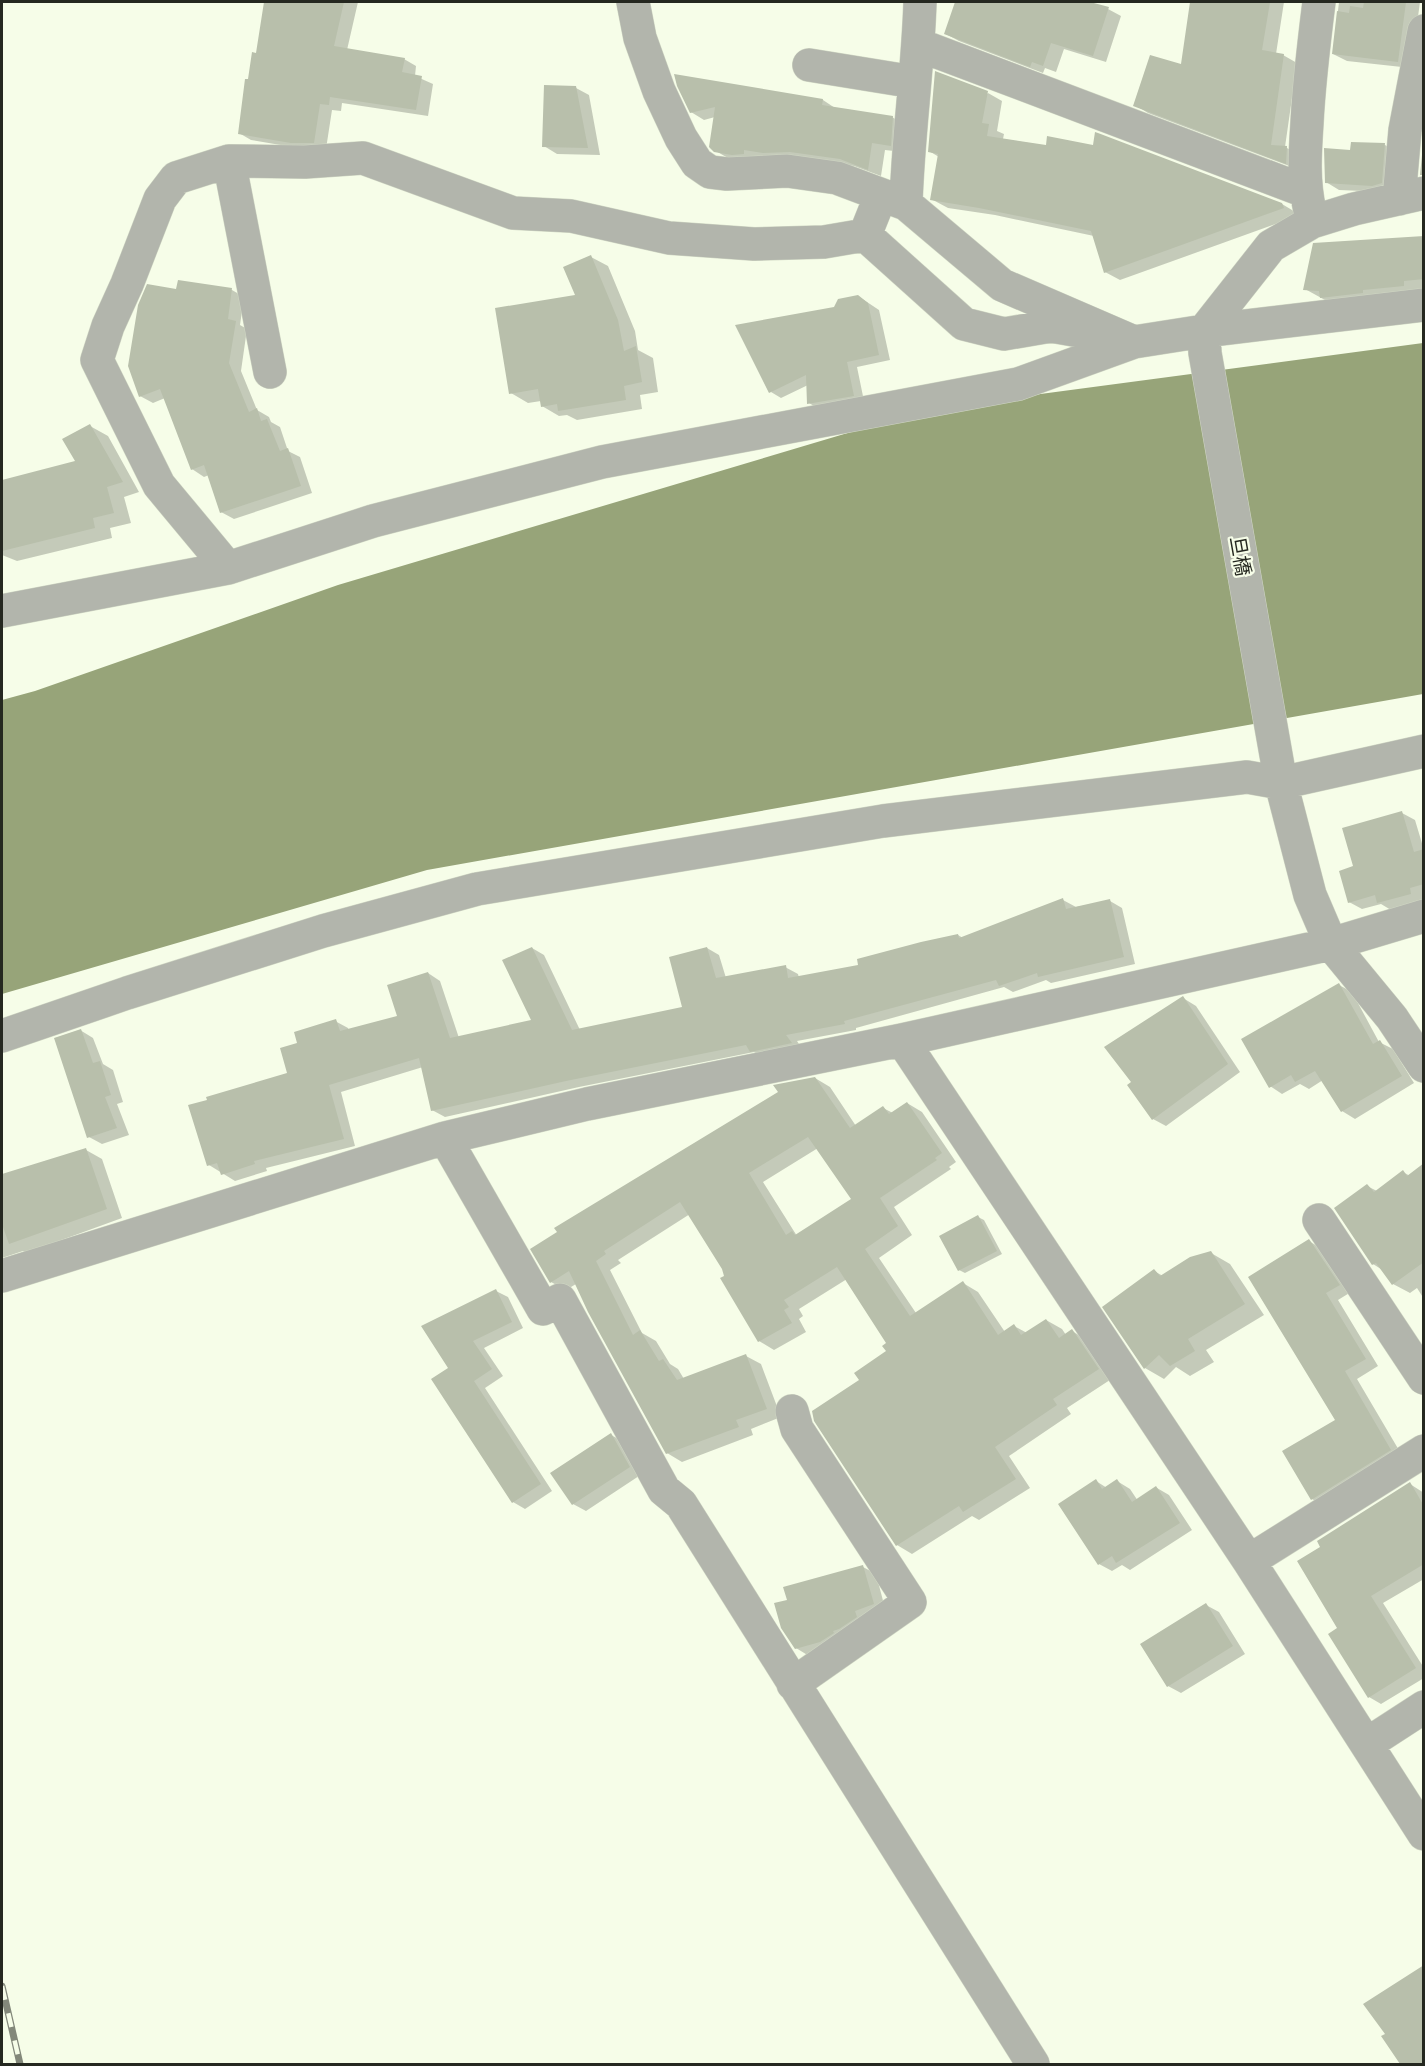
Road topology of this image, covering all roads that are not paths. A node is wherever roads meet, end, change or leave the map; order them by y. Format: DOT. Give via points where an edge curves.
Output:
graph roads {
  1 [pos="633,2"];
  2 [pos="920,2"];
  3 [pos="1319,2"];
  4 [pos="1424,31"];
  5 [pos="919,45"];
  6 [pos="809,64"];
  7 [pos="914,82"];
  8 [pos="229,161"];
  9 [pos="1411,196"];
  10 [pos="893,199"];
  11 [pos="1309,206"];
  12 [pos="865,235"];
  13 [pos="1424,305"];
  14 [pos="1134,342"];
  15 [pos="1205,342"];
  16 [pos="270,372"];
  17 [pos="228,568"];
  18 [pos="2,611"];
  19 [pos="1424,751"];
  20 [pos="1278,771"];
  21 [pos="1424,916"];
  22 [pos="1331,944"];
  23 [pos="2,1036"];
  24 [pos="902,1040"];
  25 [pos="1424,1066"];
  26 [pos="445,1138"];
  27 [pos="1319,1220"];
  28 [pos="2,1276"];
  29 [pos="1424,1378"];
  30 [pos="792,1411"];
  31 [pos="1424,1450"];
  32 [pos="1249,1561"];
  33 [pos="794,1684"];
  34 [pos="1424,1707"];
  35 [pos="1367,1744"];
  36 [pos="1424,1834"];
  37 [pos="1033,2064"];
  1 -- 10 [label="street" via="640,38 659,91 697,163 710,172 727,174 787,171 837,178"];
  2 -- 5 [label="street"];
  3 -- 11 [label="street" via="1310,65"];
  4 -- 9 [label="street" via="1405,130"];
  5 -- 7 [label="street"];
  5 -- 11 [label="street"];
  6 -- 7 [label="street"];
  7 -- 10 [label="street" via="908,149"];
  8 -- 12 [label="street" via="363,158 513,213 571,216 669,238 754,244 824,243"];
  8 -- 16 [label="street"];
  8 -- 17 [label="street" via="176,178 160,199 97,360 159,485"];
  9 -- 11 [label="street" via="1354,209"];
  10 -- 12 [label="street"];
  10 -- 14 [label="street" via="1002,285"];
  11 -- 15 [label="street" via="1271,246"];
  12 -- 14 [label="street" via="964,324 1004,334 1051,326"];
  13 -- 15 [label="street"];
  14 -- 15 [label="street"];
  14 -- 17 [label="street" via="1018,384 602,462 374,521"];
  15 -- 20 [label="street, 旦橋"];
  17 -- 18 [label="street"];
  19 -- 20 [label="street"];
  20 -- 22 [label="street, 旦橋" via="1310,895"];
  20 -- 23 [label="street" via="883,821 477,889 324,931"];
  21 -- 22 [label="street"];
  22 -- 24 [label="street"];
  22 -- 25 [label="street, 旦橋" via="1392,1018"];
  24 -- 26 [label="street" via="587,1104"];
  24 -- 32 [label="street"];
  26 -- 28 [label="street"];
  26 -- 33 [label="street" via="543,1309 560,1300 664,1490 681,1504"];
  27 -- 29 [label="street"];
  30 -- 33 [label="street" via="797,1429 910,1602"];
  31 -- 32 [label="street"];
  32 -- 35 [label="street"];
  33 -- 37 [label="street"];
  34 -- 35 [label="street"];
  35 -- 36 [label="street"];
}
